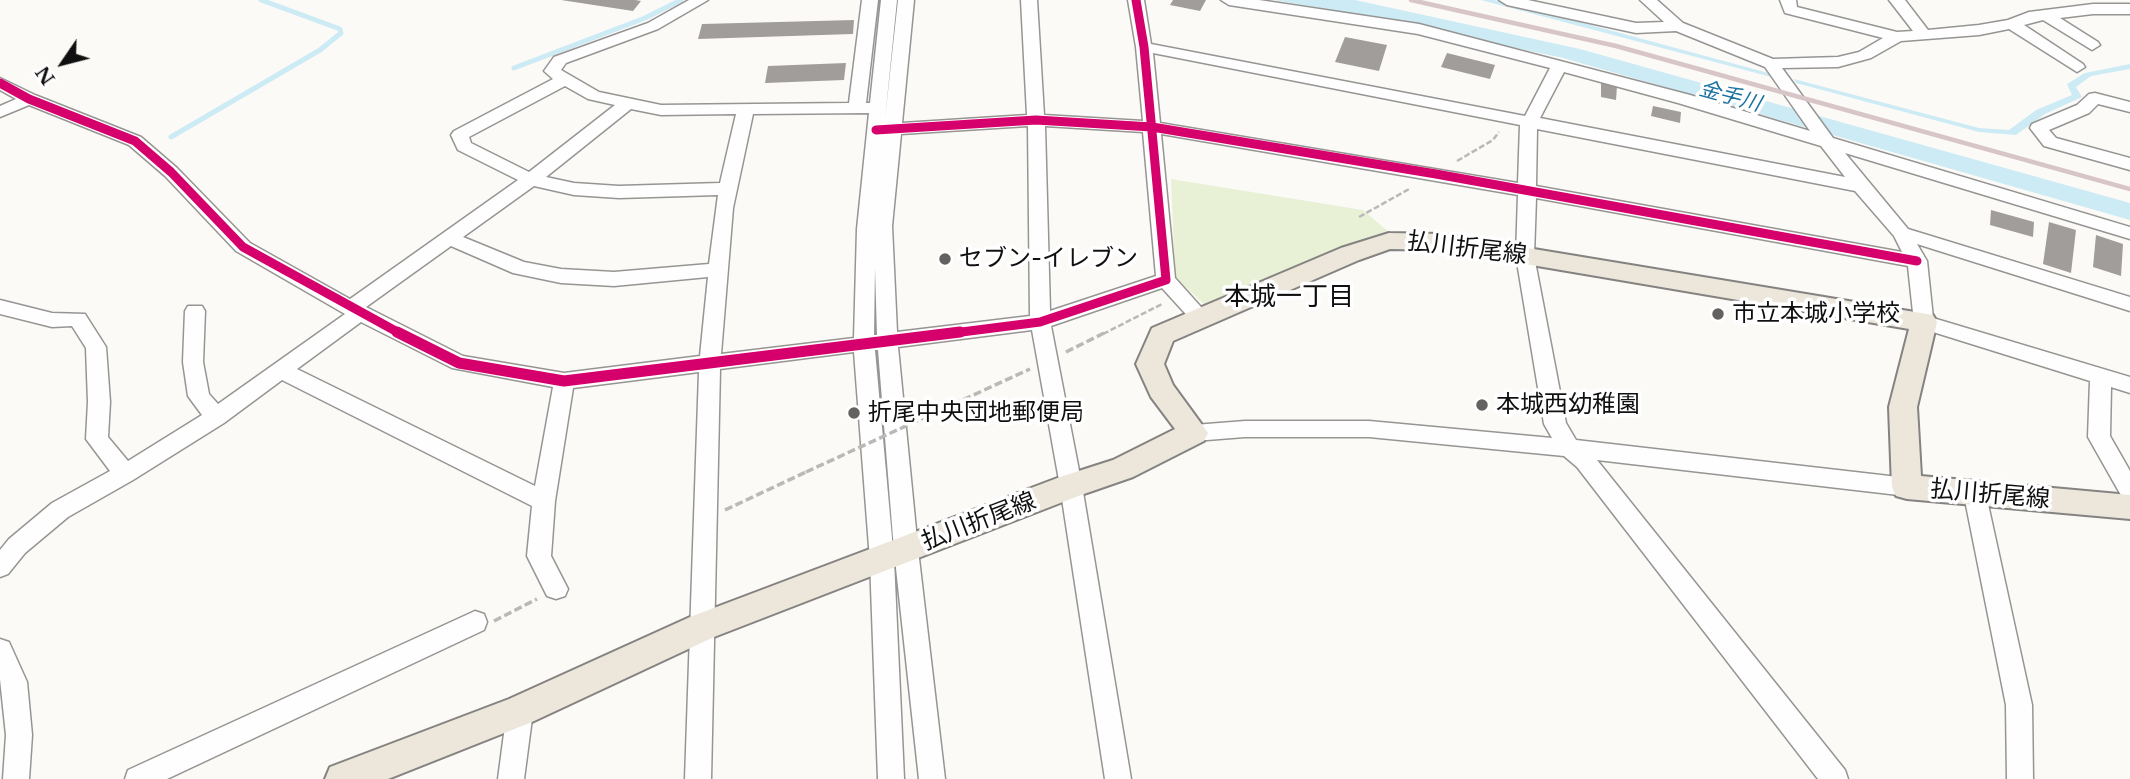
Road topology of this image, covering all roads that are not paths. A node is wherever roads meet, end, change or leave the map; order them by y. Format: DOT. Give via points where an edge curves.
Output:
graph roads {
  1 [pos="700,0"];
  2 [pos="870,0"];
  3 [pos="889,0"];
  4 [pos="906,0"];
  5 [pos="1029,0"];
  6 [pos="1136,0"];
  7 [pos="1229,0"];
  8 [pos="1507,0"];
  9 [pos="1648,0"];
  10 [pos="1788,0"];
  11 [pos="1897,0"];
  12 [pos="2130,9"];
  13 [pos="2046,15"];
  14 [pos="2012,24"];
  15 [pos="1678,26"];
  16 [pos="1923,33"];
  17 [pos="1897,37"];
  18 [pos="2092,45"];
  19 [pos="1143,47"];
  20 [pos="1771,64"];
  21 [pos="1559,66"];
  22 [pos="2077,67"];
  23 [pos="565,79"];
  24 [pos="0,83"];
  25 [pos="29,99"];
  26 [pos="625,104"];
  27 [pos="2130,107"];
  28 [pos="745,111"];
  29 [pos="0,112"];
  30 [pos="876,118"];
  31 [pos="1035,120"];
  32 [pos="1529,123"];
  33 [pos="1152,127"];
  34 [pos="1823,136"];
  35 [pos="2130,164"];
  36 [pos="530,179"];
  37 [pos="1861,186"];
  38 [pos="728,189"];
  39 [pos="1528,191"];
  40 [pos="1901,233"];
  41 [pos="2130,233"];
  42 [pos="449,238"];
  43 [pos="1525,256"];
  44 [pos="1917,261"];
  45 [pos="718,270"];
  46 [pos="1166,280"];
  47 [pos="2130,304"];
  48 [pos="0,307"];
  49 [pos="356,310"];
  50 [pos="195,311"];
  51 [pos="1200,317"];
  52 [pos="1040,322"];
  53 [pos="1924,322"];
  54 [pos="887,341"];
  55 [pos="864,344"];
  56 [pos="710,362"];
  57 [pos="280,370"];
  58 [pos="2101,376"];
  59 [pos="564,381"];
  60 [pos="2130,385"];
  61 [pos="216,416"];
  62 [pos="1194,433"];
  63 [pos="1569,448"];
  64 [pos="125,474"];
  65 [pos="1071,485"];
  66 [pos="1907,487"];
  67 [pos="2130,491"];
  68 [pos="1975,495"];
  69 [pos="544,501"];
  70 [pos="2130,507"];
  71 [pos="894,555"];
  72 [pos="0,567"];
  73 [pos="556,589"];
  74 [pos="475,622"];
  75 [pos="702,627"];
  76 [pos="0,649"];
  77 [pos="520,711"];
  78 [pos="16,779"];
  79 [pos="138,779"];
  80 [pos="343,779"];
  81 [pos="511,779"];
  82 [pos="698,779"];
  83 [pos="891,779"];
  84 [pos="932,779"];
  85 [pos="1118,779"];
  86 [pos="1835,779"];
  87 [pos="2020,779"];
  1 -- 23 [label="street" via="653,26 560,60 552,71"];
  2 -- 30 [label="street"];
  3 -- 30 [label="street"];
  4 -- 30 [label="street"];
  5 -- 31 [label="street"];
  6 -- 19 [label="street"];
  7 -- 21 [label="street" via="1419,29"];
  8 -- 15 [label="street" via="1636,28"];
  9 -- 15 [label="street"];
  10 -- 17 [label="street" via="1790,10"];
  11 -- 16 [label="street"];
  12 -- 13 [label="street"];
  13 -- 14 [label="street"];
  13 -- 18 [label="street"];
  14 -- 16 [label="street"];
  14 -- 22 [label="street"];
  15 -- 20 [label="street"];
  16 -- 17 [label="street"];
  17 -- 20 [label="street" via="1865,55 1838,62"];
  19 -- 32 [label="street"];
  19 -- 33 [label="street"];
  20 -- 34 [label="street"];
  21 -- 32 [label="street"];
  21 -- 34 [label="street"];
  23 -- 26 [label="street" via="594,96"];
  23 -- 36 [label="street" via="460,135 464,146"];
  24 -- 25 [label="street"];
  25 -- 29 [label="street"];
  25 -- 49 [label="street" via="135,141 243,247"];
  26 -- 28 [label="street" via="660,110"];
  26 -- 36 [label="street"];
  27 -- 35 [label="street" via="2095,98 2083,109 2038,128 2050,142"];
  28 -- 30 [label="street"];
  28 -- 38 [label="street"];
  30 -- 31 [label="street"];
  30 -- 54 [label="street"];
  30 -- 55 [label="street" via="866,229"];
  31 -- 33 [label="street"];
  31 -- 52 [label="street"];
  32 -- 37 [label="street"];
  32 -- 39 [label="street"];
  33 -- 39 [label="street"];
  33 -- 46 [label="street"];
  34 -- 37 [label="street"];
  34 -- 41 [label="street"];
  36 -- 38 [label="street" via="574,189 619,192"];
  36 -- 42 [label="street"];
  37 -- 40 [label="street"];
  38 -- 45 [label="street"];
  39 -- 43 [label="street"];
  39 -- 44 [label="street"];
  40 -- 44 [label="street"];
  40 -- 47 [label="street"];
  42 -- 45 [label="street" via="520,268 561,276 614,279"];
  42 -- 49 [label="street"];
  43 -- 51 [label="main road, 払川折尾線" via="1443,242 1390,241"];
  43 -- 53 [label="main road, 払川折尾線"];
  43 -- 63 [label="street" via="1555,424"];
  44 -- 53 [label="street"];
  45 -- 56 [label="street"];
  46 -- 51 [label="street"];
  46 -- 52 [label="street"];
  48 -- 64 [label="street" via="52,320 78,319 96,347 97,439"];
  49 -- 57 [label="street"];
  49 -- 59 [label="street" via="459,363"];
  50 -- 61 [label="street" via="193,362 199,396"];
  51 -- 62 [label="main road, 払川折尾線" via="1163,335 1150,364 1161,390"];
  52 -- 54 [label="street"];
  52 -- 65 [label="street"];
  53 -- 58 [label="street"];
  53 -- 66 [label="main road, 払川折尾線" via="1903,407"];
  54 -- 55 [label="street"];
  54 -- 71 [label="street"];
  55 -- 56 [label="street"];
  55 -- 71 [label="street"];
  56 -- 59 [label="street"];
  56 -- 75 [label="street"];
  57 -- 61 [label="street"];
  57 -- 69 [label="street"];
  58 -- 60 [label="street"];
  58 -- 67 [label="street" via="2099,437"];
  59 -- 69 [label="street"];
  61 -- 64 [label="street"];
  62 -- 63 [label="street" via="1369,429"];
  62 -- 65 [label="main road, 払川折尾線" via="1123,469"];
  63 -- 66 [label="street"];
  63 -- 86 [label="street" via="1586,461"];
  64 -- 72 [label="street" via="60,510 17,546"];
  65 -- 71 [label="main road, 払川折尾線"];
  65 -- 85 [label="street"];
  66 -- 68 [label="main road, 払川折尾線"];
  68 -- 70 [label="main road, 払川折尾線"];
  68 -- 87 [label="street" via="2019,705"];
  69 -- 73 [label="street" via="539,556"];
  71 -- 75 [label="main road, 払川折尾線"];
  71 -- 83 [label="street"];
  71 -- 84 [label="street"];
  74 -- 79 [label="street"];
  75 -- 77 [label="main road, 払川折尾線"];
  75 -- 82 [label="street"];
  76 -- 78 [label="street" via="15,682"];
  77 -- 80 [label="main road, 払川折尾線"];
  77 -- 81 [label="street"];
}
